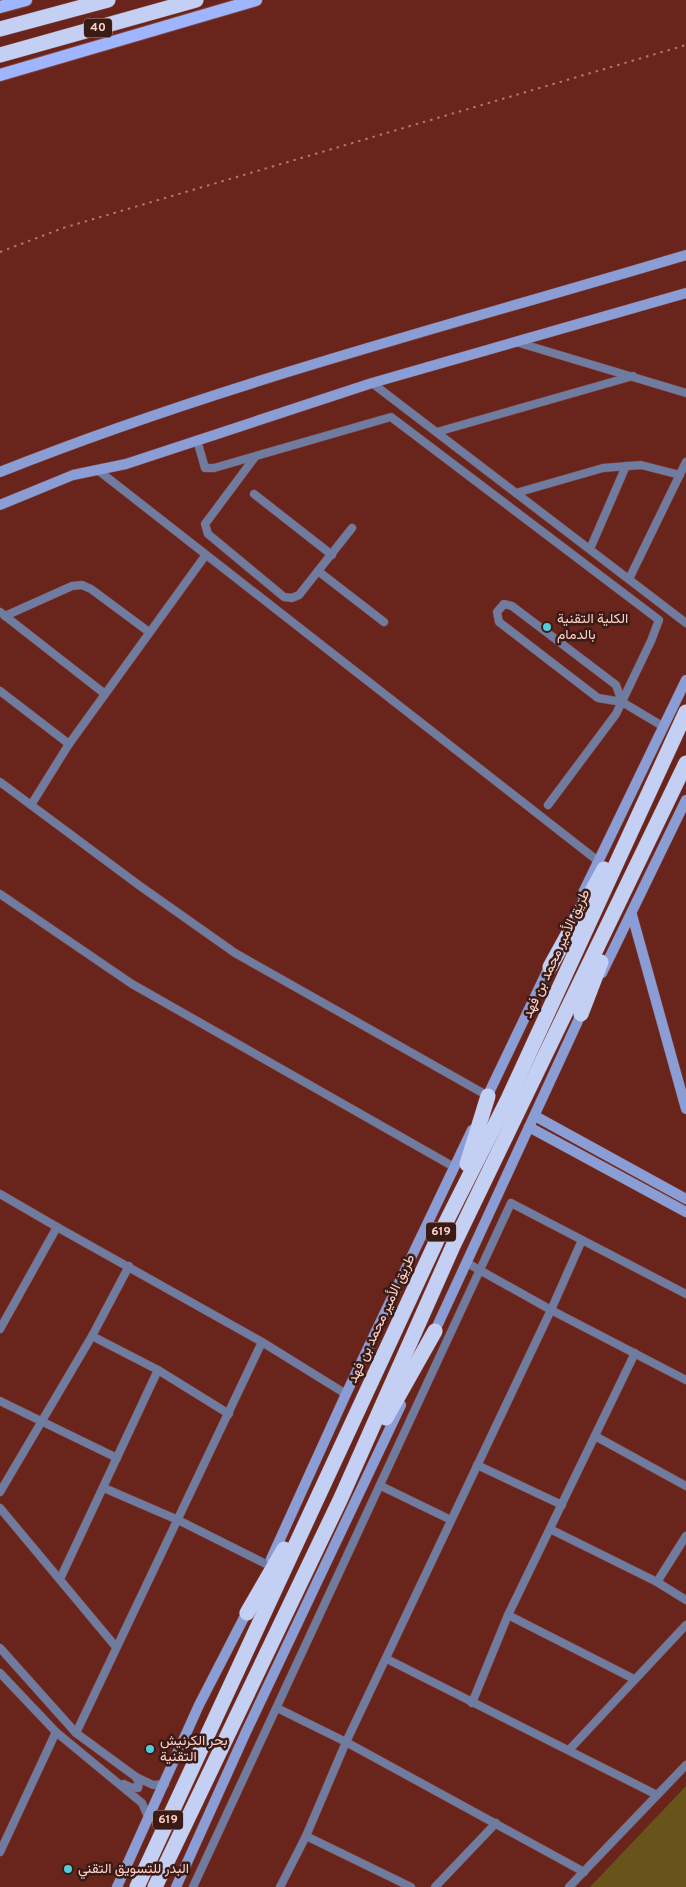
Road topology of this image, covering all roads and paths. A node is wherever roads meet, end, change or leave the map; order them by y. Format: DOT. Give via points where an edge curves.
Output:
graph roads {
  1 [pos="26,0"];
  2 [pos="71,0"];
  3 [pos="108,0"];
  4 [pos="196,0"];
  5 [pos="256,0"];
  6 [pos="0,7"];
  7 [pos="40,20"];
  8 [pos="0,29"];
  9 [pos="0,55"];
  10 [pos="0,74"];
  11 [pos="686,255"];
  12 [pos="686,293"];
  13 [pos="514,342"];
  14 [pos="633,376"];
  15 [pos="372,383"];
  16 [pos="686,393"];
  17 [pos="437,432"];
  18 [pos="197,440"];
  19 [pos="255,458"];
  20 [pos="686,462"];
  21 [pos="626,466"];
  22 [pos="99,470"];
  23 [pos="0,472"];
  24 [pos="680,475"];
  25 [pos="516,493"];
  26 [pos="254,494"];
  27 [pos="0,505"];
  28 [pos="352,528"];
  29 [pos="590,550"];
  30 [pos="332,555"];
  31 [pos="205,556"];
  32 [pos="318,572"];
  33 [pos="629,579"];
  34 [pos="2,614"];
  35 [pos="384,622"];
  36 [pos="686,623"];
  37 [pos="149,632"];
  38 [pos="686,680"];
  39 [pos="0,691"];
  40 [pos="105,694"];
  41 [pos="622,702"];
  42 [pos="686,712"];
  43 [pos="664,727"];
  44 [pos="69,744"];
  45 [pos="667,754"];
  46 [pos="686,763"];
  47 [pos="0,782"];
  48 [pos="686,800"];
  49 [pos="31,805"];
  50 [pos="667,805"];
  51 [pos="548,806"];
  52 [pos="598,860"];
  53 [pos="0,894"];
  54 [pos="632,915"];
  55 [pos="550,967"];
  56 [pos="581,1014"];
  57 [pos="488,1096"];
  58 [pos="686,1109"];
  59 [pos="535,1116"];
  60 [pos="530,1127"];
  61 [pos="454,1167"];
  62 [pos="0,1194"];
  63 [pos="686,1199"];
  64 [pos="686,1212"];
  65 [pos="57,1227"];
  66 [pos="437,1240"];
  67 [pos="582,1240"];
  68 [pos="467,1263"];
  69 [pos="129,1266"];
  70 [pos="478,1269"];
  71 [pos="686,1294"];
  72 [pos="551,1310"];
  73 [pos="0,1329"];
  74 [pos="435,1331"];
  75 [pos="92,1336"];
  76 [pos="262,1342"];
  77 [pos="635,1353"];
  78 [pos="158,1370"];
  79 [pos="686,1380"];
  80 [pos="346,1394"];
  81 [pos="0,1401"];
  82 [pos="358,1411"];
  83 [pos="229,1414"];
  84 [pos="42,1422"];
  85 [pos="595,1436"];
  86 [pos="116,1458"];
  87 [pos="477,1465"];
  88 [pos="381,1486"];
  89 [pos="686,1486"];
  90 [pos="104,1488"];
  91 [pos="0,1492"];
  92 [pos="341,1498"];
  93 [pos="562,1504"];
  94 [pos="0,1508"];
  95 [pos="178,1520"];
  96 [pos="451,1520"];
  97 [pos="550,1529"];
  98 [pos="686,1536"];
  99 [pos="268,1565"];
  100 [pos="60,1579"];
  101 [pos="657,1582"];
  102 [pos="686,1600"];
  103 [pos="247,1613"];
  104 [pos="508,1616"];
  105 [pos="686,1626"];
  106 [pos="116,1647"];
  107 [pos="0,1648"];
  108 [pos="387,1659"];
  109 [pos="0,1674"];
  110 [pos="634,1679"];
  111 [pos="472,1702"];
  112 [pos="277,1708"];
  113 [pos="56,1732"];
  114 [pos="76,1733"];
  115 [pos="346,1742"];
  116 [pos="570,1750"];
  117 [pos="93,1765"];
  118 [pos="686,1765"];
  119 [pos="136,1776"];
  120 [pos="165,1784"];
  121 [pos="657,1795"];
  122 [pos="149,1818"];
  123 [pos="496,1823"];
  124 [pos="306,1836"];
  125 [pos="0,1852"];
  126 [pos="584,1872"];
  127 [pos="117,1887"];
  128 [pos="137,1887"];
  129 [pos="155,1887"];
  130 [pos="176,1887"];
  131 [pos="193,1887"];
  132 [pos="280,1887"];
  133 [pos="411,1887"];
  134 [pos="435,1887"];
  135 [pos="569,1887"];
  1 -- 6 [label="main road"];
  2 -- 7 [label="highway"];
  3 -- 7 [label="highway, 40"];
  4 -- 9 [label="highway, 40"];
  5 -- 10 [label="main road"];
  7 -- 8 [label="highway, 40"];
  11 -- 23 [label="main road" via="128,422"];
  12 -- 13 [label="main road"];
  13 -- 14 [label="street"];
  13 -- 15 [label="main road"];
  14 -- 16 [label="street"];
  14 -- 17 [label="street"];
  15 -- 17 [label="street"];
  15 -- 18 [label="main road"];
  17 -- 25 [label="street"];
  18 -- 19 [label="street" via="205,468"];
  18 -- 22 [label="main road"];
  19 -- 32 [label="street" via="205,524 208,534 284,597 299,595"];
  19 -- 41 [label="street" via="391,417 659,620"];
  20 -- 24 [label="street"];
  21 -- 24 [label="street" via="641,465"];
  21 -- 25 [label="street" via="603,468"];
  21 -- 29 [label="street"];
  22 -- 27 [label="main road" via="73,475"];
  22 -- 31 [label="street"];
  24 -- 33 [label="street"];
  25 -- 29 [label="street"];
  26 -- 30 [label="street"];
  28 -- 30 [label="street"];
  29 -- 33 [label="street"];
  30 -- 32 [label="street"];
  31 -- 37 [label="street"];
  31 -- 52 [label="street"];
  32 -- 35 [label="street"];
  33 -- 36 [label="street"];
  34 -- 37 [label="street" via="82,585"];
  34 -- 40 [label="street"];
  37 -- 40 [label="street"];
  38 -- 43 [label="main road"];
  39 -- 44 [label="street"];
  40 -- 44 [label="street"];
  41 -- 41 [label="street" via="616,685 512,606 504,604 497,612 499,622 598,698"];
  41 -- 43 [label="street"];
  41 -- 51 [label="street"];
  42 -- 45 [label="highway, طريق الأمير محمد بن فهد / 619"];
  43 -- 52 [label="main road"];
  44 -- 49 [label="street"];
  45 -- 55 [label="highway"];
  45 -- 66 [label="highway, طريق الأمير محمد بن فهد / 619" via="509,1097"];
  46 -- 50 [label="highway, 619"];
  47 -- 49 [label="street"];
  48 -- 54 [label="main road"];
  49 -- 57 [label="street" via="235,953"];
  50 -- 56 [label="highway"];
  50 -- 92 [label="highway, 619" via="454,1246"];
  52 -- 55 [label="main road"];
  53 -- 61 [label="street" via="132,984"];
  54 -- 56 [label="main road"];
  54 -- 58 [label="main road"];
  55 -- 57 [label="main road"];
  56 -- 59 [label="main road"];
  57 -- 61 [label="main road"];
  57 -- 66 [label="highway" via="468,1162"];
  59 -- 60 [label="main road"];
  59 -- 63 [label="main road"];
  60 -- 64 [label="main road"];
  60 -- 68 [label="main road"];
  61 -- 80 [label="main road"];
  62 -- 65 [label="street"];
  65 -- 69 [label="street"];
  65 -- 73 [label="street"];
  66 -- 82 [label="highway, طريق الأمير محمد بن فهد / 619"];
  67 -- 70 [label="street" via="511,1203"];
  67 -- 71 [label="street"];
  67 -- 72 [label="street"];
  68 -- 70 [label="street"];
  68 -- 74 [label="main road"];
  69 -- 75 [label="street"];
  69 -- 76 [label="street"];
  70 -- 72 [label="street"];
  70 -- 88 [label="street"];
  72 -- 77 [label="street"];
  72 -- 87 [label="street"];
  74 -- 92 [label="highway"];
  74 -- 130 [label="main road"];
  75 -- 78 [label="street"];
  75 -- 84 [label="street"];
  76 -- 80 [label="street"];
  76 -- 83 [label="street"];
  77 -- 79 [label="street"];
  77 -- 85 [label="street"];
  78 -- 83 [label="street"];
  78 -- 86 [label="street"];
  80 -- 99 [label="main road"];
  81 -- 84 [label="street"];
  82 -- 103 [label="highway"];
  82 -- 128 [label="highway, طريق الأمير محمد بن فهد / 619"];
  83 -- 95 [label="street"];
  84 -- 86 [label="street"];
  84 -- 91 [label="street"];
  85 -- 89 [label="street"];
  85 -- 93 [label="street"];
  86 -- 90 [label="street"];
  87 -- 93 [label="street"];
  87 -- 96 [label="street"];
  88 -- 96 [label="street"];
  88 -- 112 [label="street"];
  90 -- 95 [label="street"];
  90 -- 100 [label="street"];
  92 -- 129 [label="highway, 619"];
  93 -- 97 [label="street"];
  94 -- 100 [label="street"];
  95 -- 99 [label="street"];
  95 -- 106 [label="street"];
  96 -- 108 [label="street"];
  97 -- 101 [label="street"];
  97 -- 104 [label="street"];
  98 -- 101 [label="street"];
  99 -- 103 [label="main road"];
  100 -- 106 [label="street"];
  101 -- 102 [label="street"];
  103 -- 120 [label="main road" via="199,1705"];
  104 -- 110 [label="street"];
  104 -- 111 [label="street"];
  105 -- 110 [label="street"];
  106 -- 114 [label="street"];
  107 -- 114 [label="street"];
  108 -- 111 [label="street"];
  108 -- 115 [label="street"];
  109 -- 113 [label="street"];
  110 -- 116 [label="street"];
  111 -- 116 [label="street"];
  112 -- 115 [label="street"];
  112 -- 131 [label="street"];
  113 -- 117 [label="street"];
  113 -- 125 [label="street"];
  114 -- 119 [label="street"];
  115 -- 123 [label="street"];
  115 -- 124 [label="street"];
  116 -- 121 [label="street"];
  117 -- 119 [label="street" via="130,1787 138,1788"];
  117 -- 122 [label="street" via="142,1803"];
  118 -- 121 [label="street"];
  119 -- 120 [label="street" via="153,1785"];
  120 -- 122 [label="main road"];
  121 -- 126 [label="street"];
  122 -- 127 [label="main road"];
  123 -- 126 [label="street"];
  123 -- 134 [label="street"];
  124 -- 132 [label="street"];
  124 -- 133 [label="street"];
  126 -- 135 [label="street"];
}
